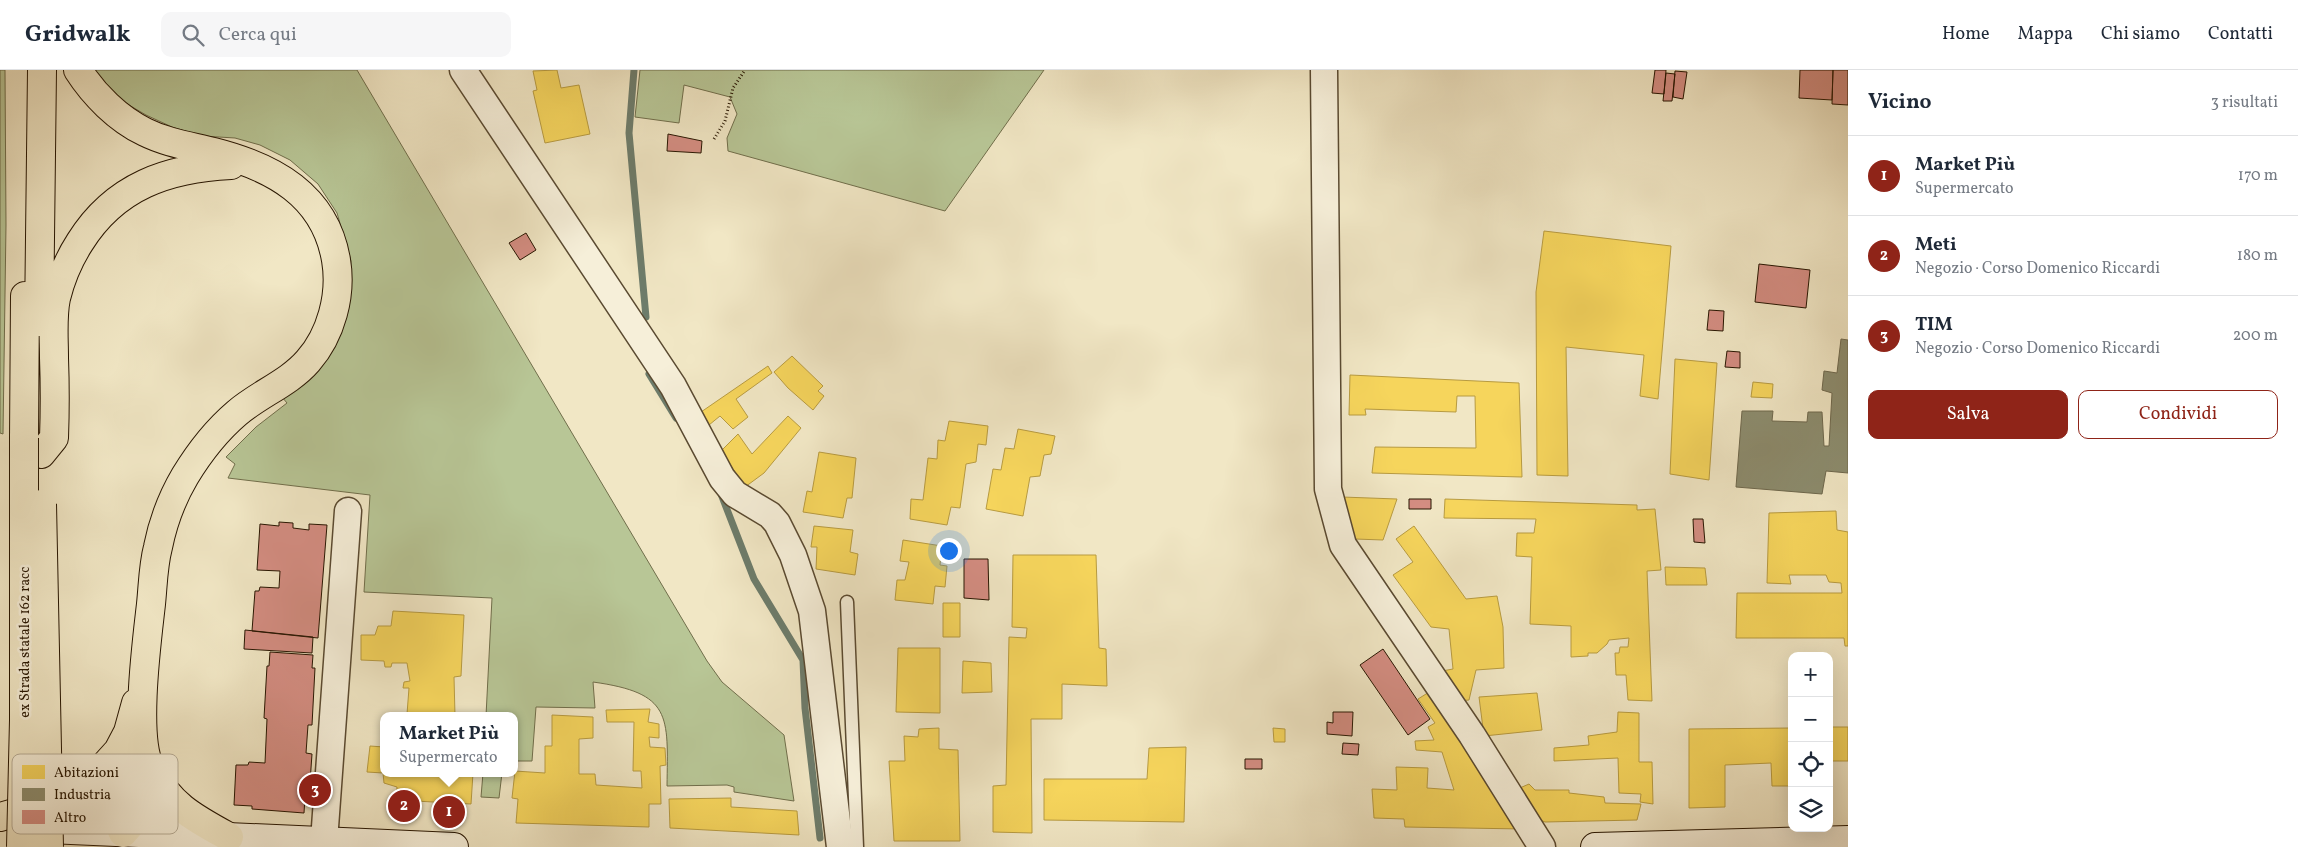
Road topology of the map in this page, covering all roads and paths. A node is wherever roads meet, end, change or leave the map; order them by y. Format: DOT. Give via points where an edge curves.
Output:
graph roads {
  1 [pos="26,70"];
  2 [pos="42,70"];
  3 [pos="78,70"];
  4 [pos="463,70"];
  5 [pos="745,70"];
  6 [pos="1324,70"];
  7 [pos="714,139"];
  8 [pos="250,164"];
  9 [pos="40,443"];
  10 [pos="348,511"];
  11 [pos="846,602"];
  12 [pos="144,672"];
  13 [pos="118,751"];
  14 [pos="23,754"];
  15 [pos="45,754"];
  16 [pos="115,754"];
  17 [pos="117,754"];
  18 [pos="147,754"];
  19 [pos="178,805"];
  20 [pos="21,834"];
  21 [pos="32,834"];
  22 [pos="229,837"];
  23 [pos="46,838"];
  24 [pos="130,838"];
  25 [pos="1848,840"];
  26 [pos="324,841"];
  27 [pos="374,845"];
  28 [pos="9,847"];
  29 [pos="21,847"];
  30 [pos="454,847"];
  31 [pos="840,847"];
  32 [pos="856,847"];
  33 [pos="1542,847"];
  34 [pos="1595,847"];
  1 -- 9 [label="highway"];
  2 -- 9 [label="highway"];
  3 -- 8 [label="highway" via="118,116 143,132 174,144 215,152"];
  4 -- 31 [label="street" via="673,386 722,478 735,494 770,515 789,547 812,611"];
  5 -- 7 [label="path" via="734,88 725,121"];
  6 -- 33 [label="street" via="1328,489 1343,545 1472,735"];
  8 -- 9 [label="highway" via="177,171 147,181 121,196 86,232 64,273 56,298"];
  8 -- 12 [label="highway" via="277,175 302,194 319,217 331,240 337,262 338,288 334,312 325,335 308,361 236,414 200,454 181,483 163,526 157,551"];
  9 -- 14 [label="highway, ex Strada statale 162 racc, bridge"];
  9 -- 15 [label="highway, ex Strada statale 162 racc, bridge"];
  10 -- 26 [label="street"];
  11 -- 32 [label="lane"];
  12 -- 13 [label="highway" via="128,732"];
  12 -- 18 [label="highway"];
  13 -- 16 [label="highway"];
  13 -- 17 [label="highway"];
  19 -- 22 [label="highway" via="186,813"];
  20 -- 29 [label="highway, ex Strada statale 162 racc, bridge"];
  21 -- 23 [label="main road"];
  22 -- 24 [label="main road"];
  22 -- 26 [label="main road"];
  23 -- 24 [label="main road"];
  23 -- 28 [label="highway"];
  25 -- 34 [label="main road"];
  26 -- 27 [label="main road"];
  27 -- 30 [label="main road"];
}
